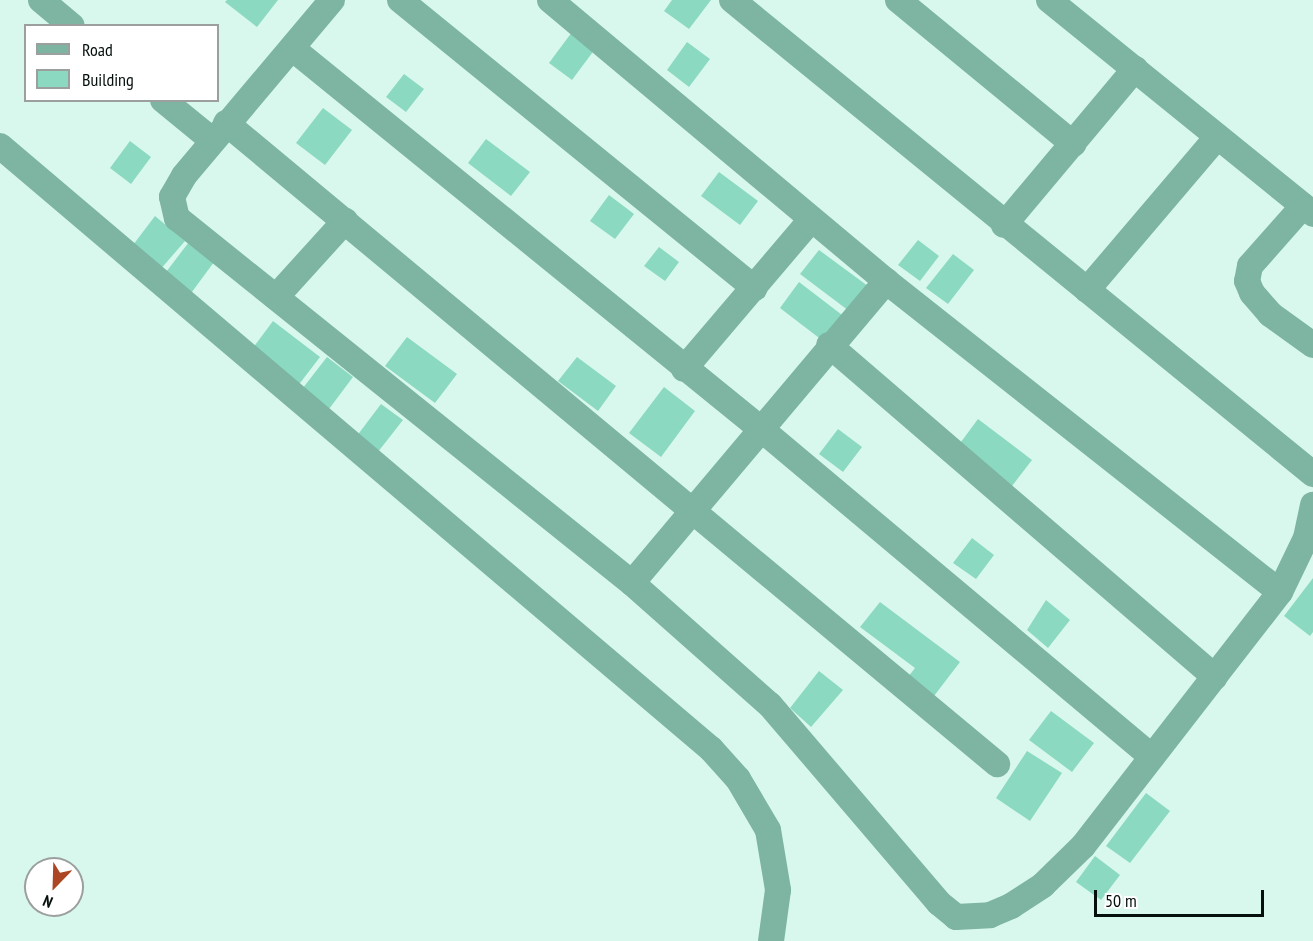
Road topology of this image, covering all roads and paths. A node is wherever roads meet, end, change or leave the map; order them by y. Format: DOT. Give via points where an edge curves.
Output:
graph roads {
  1 [pos="41,0"];
  2 [pos="332,0"];
  3 [pos="400,0"];
  4 [pos="550,0"];
  5 [pos="732,0"];
  6 [pos="898,0"];
  7 [pos="1048,0"];
  8 [pos="70,24"];
  9 [pos="293,49"];
  10 [pos="1135,69"];
  11 [pos="166,102"];
  12 [pos="219,132"];
  13 [pos="1217,137"];
  14 [pos="1073,144"];
  15 [pos="0,146"];
  16 [pos="1308,210"];
  17 [pos="811,220"];
  18 [pos="345,221"];
  19 [pos="1004,225"];
  20 [pos="886,281"];
  21 [pos="755,288"];
  22 [pos="1087,290"];
  23 [pos="276,297"];
  24 [pos="829,345"];
  25 [pos="1313,345"];
  26 [pos="684,369"];
  27 [pos="761,429"];
  28 [pos="1313,474"];
  29 [pos="1313,505"];
  30 [pos="690,510"];
  31 [pos="633,583"];
  32 [pos="1280,592"];
  33 [pos="1215,676"];
  34 [pos="1152,757"];
  35 [pos="998,764"];
  36 [pos="771,941"];
  1 -- 8 [label="street"];
  2 -- 9 [label="street"];
  3 -- 21 [label="street"];
  4 -- 17 [label="street"];
  5 -- 19 [label="street"];
  6 -- 14 [label="street"];
  7 -- 10 [label="street"];
  9 -- 12 [label="street"];
  9 -- 26 [label="street"];
  10 -- 13 [label="street"];
  10 -- 14 [label="street"];
  11 -- 12 [label="street"];
  12 -- 18 [label="street"];
  12 -- 23 [label="street" via="177,187 172,206 177,218"];
  13 -- 16 [label="street"];
  13 -- 22 [label="street"];
  14 -- 19 [label="street"];
  15 -- 36 [label="street" via="711,748 738,779 768,830 778,890"];
  16 -- 25 [label="street" via="1250,266 1247,280 1252,293 1270,314"];
  17 -- 20 [label="street"];
  17 -- 21 [label="street"];
  18 -- 23 [label="street"];
  18 -- 30 [label="street"];
  19 -- 22 [label="street"];
  20 -- 24 [label="street"];
  20 -- 32 [label="street"];
  21 -- 26 [label="street"];
  22 -- 28 [label="street"];
  23 -- 31 [label="street"];
  24 -- 27 [label="street"];
  24 -- 33 [label="street"];
  26 -- 27 [label="street"];
  27 -- 30 [label="street"];
  27 -- 34 [label="street"];
  29 -- 32 [label="street" via="1306,538"];
  30 -- 31 [label="street"];
  30 -- 35 [label="street"];
  31 -- 34 [label="street" via="770,705 939,903 956,917 990,915 1043,885 1083,846"];
  32 -- 33 [label="street"];
  33 -- 34 [label="street"];
}
